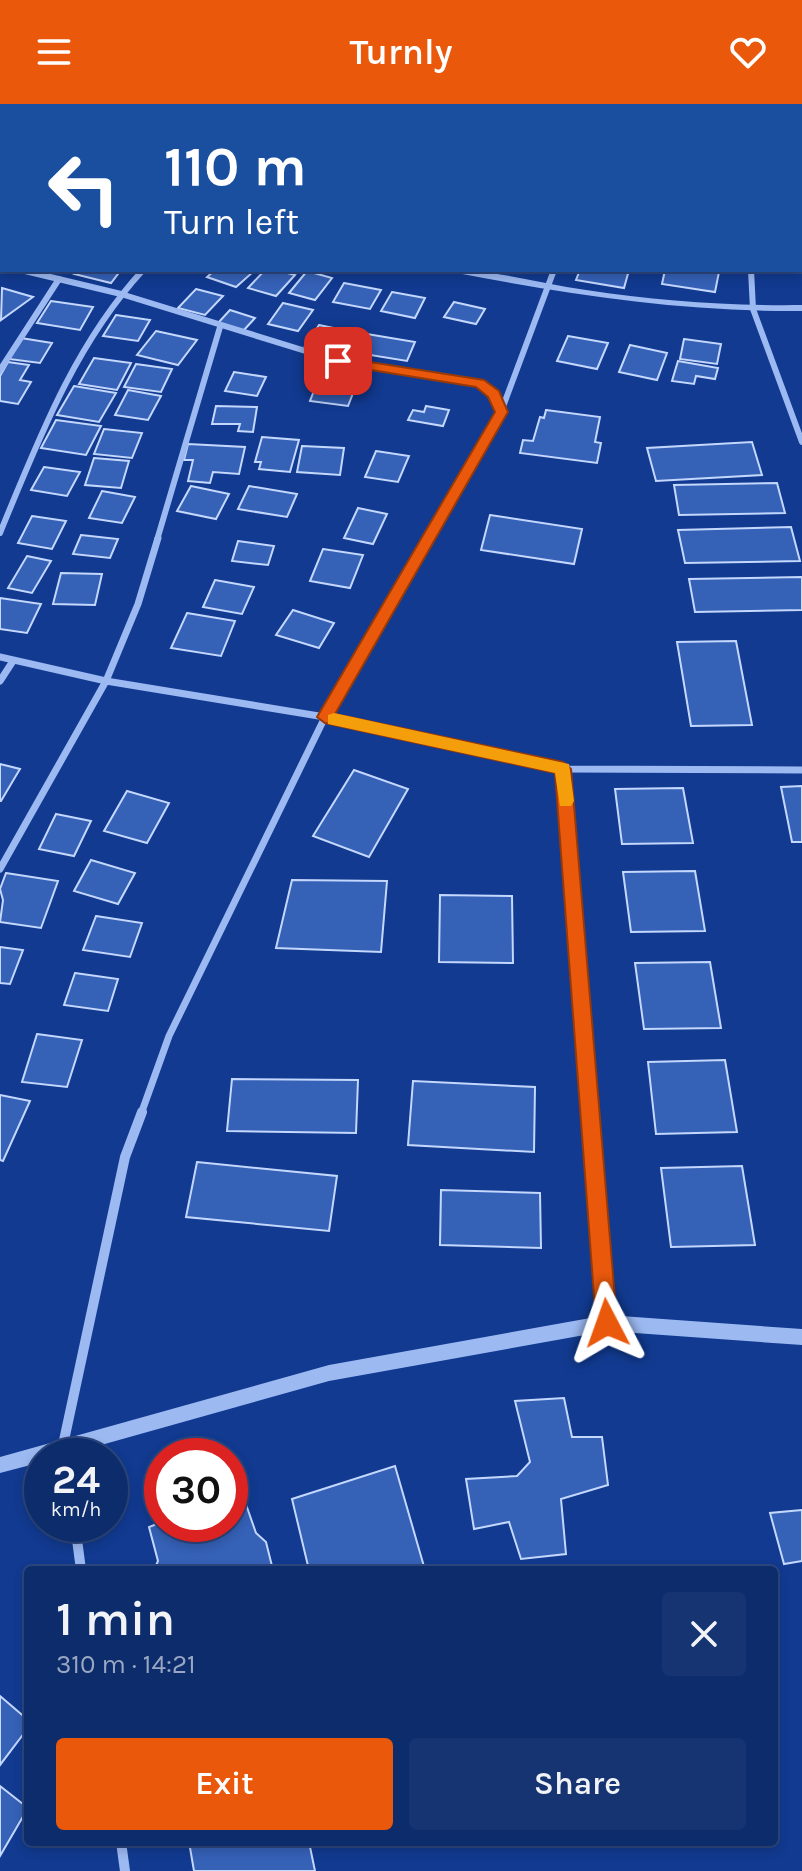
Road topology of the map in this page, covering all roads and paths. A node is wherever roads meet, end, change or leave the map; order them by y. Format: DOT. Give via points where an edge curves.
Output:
graph roads {
  1 [pos="29,272"];
  2 [pos="141,272"];
  3 [pos="467,272"];
  4 [pos="553,272"];
  5 [pos="751,272"];
  6 [pos="59,279"];
  7 [pos="548,288"];
  8 [pos="121,294"];
  9 [pos="802,308"];
  10 [pos="753,309"];
  11 [pos="220,327"];
  12 [pos="0,370"];
  13 [pos="501,412"];
  14 [pos="801,437"];
  15 [pos="0,533"];
  16 [pos="0,657"];
  17 [pos="13,661"];
  18 [pos="0,681"];
  19 [pos="106,681"];
  20 [pos="325,717"];
  21 [pos="563,769"];
  22 [pos="802,770"];
  23 [pos="0,869"];
  24 [pos="607,1323"];
  25 [pos="802,1337"];
  26 [pos="66,1438"];
  27 [pos="105,1438"];
  28 [pos="24,1459"];
  29 [pos="0,1465"];
  30 [pos="77,1542"];
  31 [pos="80,1566"];
  32 [pos="122,1846"];
  33 [pos="125,1871"];
  1 -- 6 [label="street"];
  2 -- 8 [label="street"];
  3 -- 7 [label="street"];
  4 -- 7 [label="street"];
  5 -- 10 [label="street"];
  6 -- 8 [label="street"];
  6 -- 12 [label="street"];
  7 -- 10 [label="street"];
  7 -- 13 [label="street"];
  8 -- 11 [label="street"];
  8 -- 15 [label="street" via="57,396"];
  9 -- 10 [label="street"];
  10 -- 14 [label="street"];
  11 -- 13 [label="street" via="338,361 480,383 494,394"];
  11 -- 19 [label="street" via="138,604"];
  13 -- 20 [label="street"];
  16 -- 17 [label="street"];
  17 -- 18 [label="street"];
  17 -- 19 [label="street"];
  19 -- 20 [label="street"];
  19 -- 23 [label="street"];
  20 -- 21 [label="street"];
  20 -- 26 [label="street" via="169,1036 125,1157"];
  21 -- 22 [label="street"];
  21 -- 24 [label="street"];
  24 -- 25 [label="street"];
  24 -- 27 [label="street" via="329,1373"];
  28 -- 29 [label="street"];
  30 -- 31 [label="street"];
  32 -- 33 [label="street"];
}
